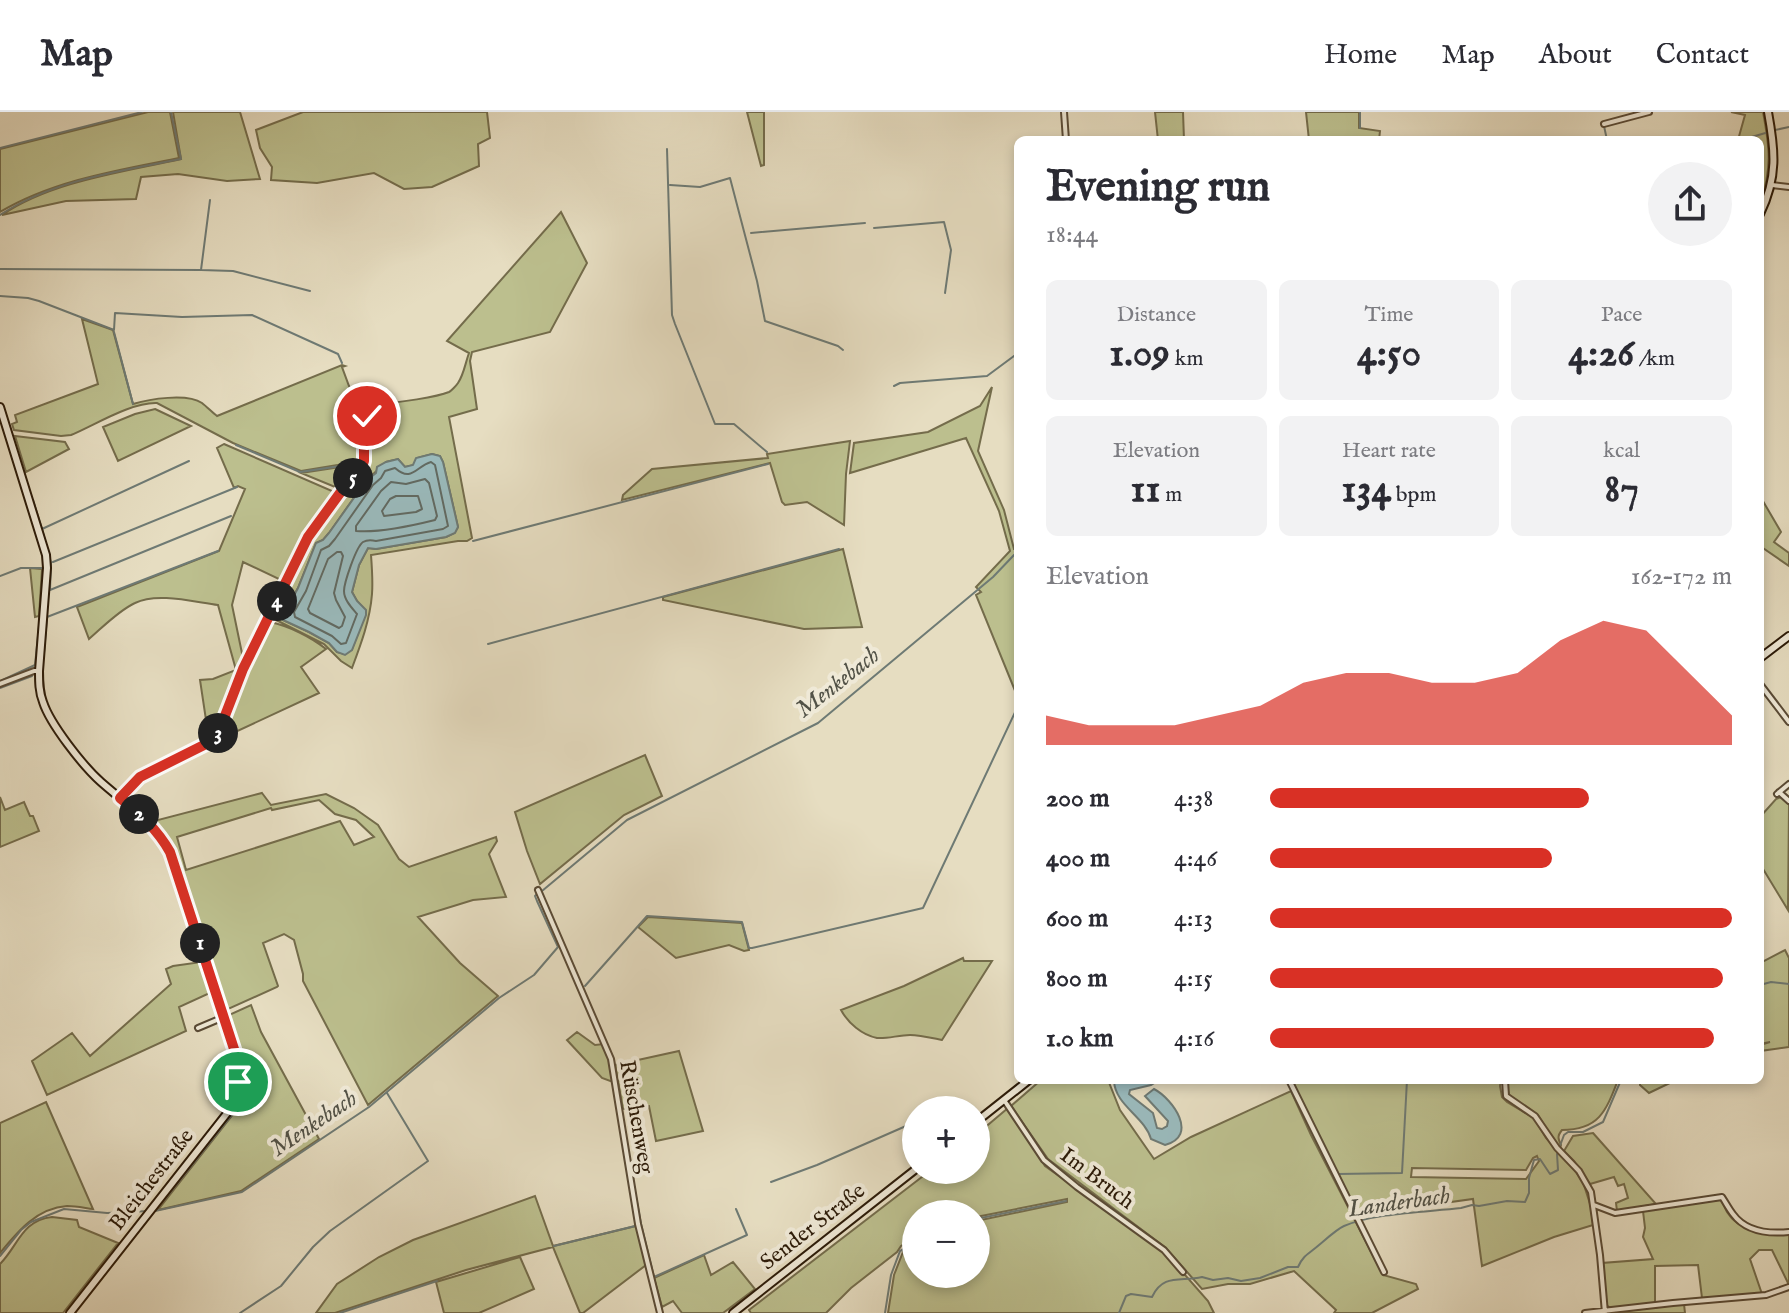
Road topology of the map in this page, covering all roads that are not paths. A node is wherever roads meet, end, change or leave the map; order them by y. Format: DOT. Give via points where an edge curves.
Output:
graph roads {
  1 [pos="1064,112"];
  2 [pos="1649,112"];
  3 [pos="1768,112"];
  4 [pos="1604,124"];
  5 [pos="1066,136"];
  6 [pos="1772,185"];
  7 [pos="1789,187"];
  8 [pos="1764,204"];
  9 [pos="380,402"];
  10 [pos="0,407"];
  11 [pos="1789,636"];
  12 [pos="1764,655"];
  13 [pos="39,671"];
  14 [pos="0,684"];
  15 [pos="1764,689"];
  16 [pos="1789,722"];
  17 [pos="1789,784"];
  18 [pos="120,798"];
  19 [pos="1789,801"];
  20 [pos="538,890"];
  21 [pos="224,1017"];
  22 [pos="198,1028"];
  23 [pos="1024,1084"];
  24 [pos="1291,1084"];
  25 [pos="1505,1084"];
  26 [pos="1004,1100"];
  27 [pos="990,1111"];
  28 [pos="902,1180"];
  29 [pos="1594,1205"];
  30 [pos="1789,1232"];
  31 [pos="1183,1272"];
  32 [pos="1384,1272"];
  33 [pos="1789,1287"];
  34 [pos="1605,1312"];
  35 [pos="70,1313"];
  36 [pos="660,1313"];
  37 [pos="733,1313"];
  38 [pos="1585,1313"];
  1 -- 5 [label="street"];
  2 -- 4 [label="street"];
  3 -- 6 [label="street"];
  6 -- 7 [label="street"];
  6 -- 8 [label="street"];
  9 -- 18 [label="street" via="365,420 362,467 308,537 243,669 216,739 140,777"];
  10 -- 13 [label="street, Bleichestraße" via="46,555"];
  11 -- 12 [label="street"];
  13 -- 14 [label="street"];
  13 -- 18 [label="street, Bleichestraße" via="42,700 53,722 97,778"];
  15 -- 16 [label="street"];
  17 -- 19 [label="street" via="1778,793"];
  18 -- 21 [label="street, Bleichestraße" via="145,819 170,852"];
  20 -- 36 [label="street, Rüschenweg" via="611,1059 638,1224"];
  21 -- 22 [label="street"];
  21 -- 35 [label="street, Bleichestraße" via="238,1082 228,1112"];
  23 -- 26 [label="street"];
  24 -- 32 [label="street"];
  25 -- 29 [label="street" via="1506,1096 1535,1116 1579,1171"];
  26 -- 27 [label="street"];
  26 -- 31 [label="street, Im Bruch" via="1044,1160 1164,1250"];
  28 -- 37 [label="street, Sender Straße"];
  29 -- 30 [label="street" via="1615,1213 1722,1197 1746,1226"];
  29 -- 34 [label="street"];
  33 -- 34 [label="street" via="1766,1295"];
  34 -- 38 [label="street"];
}
